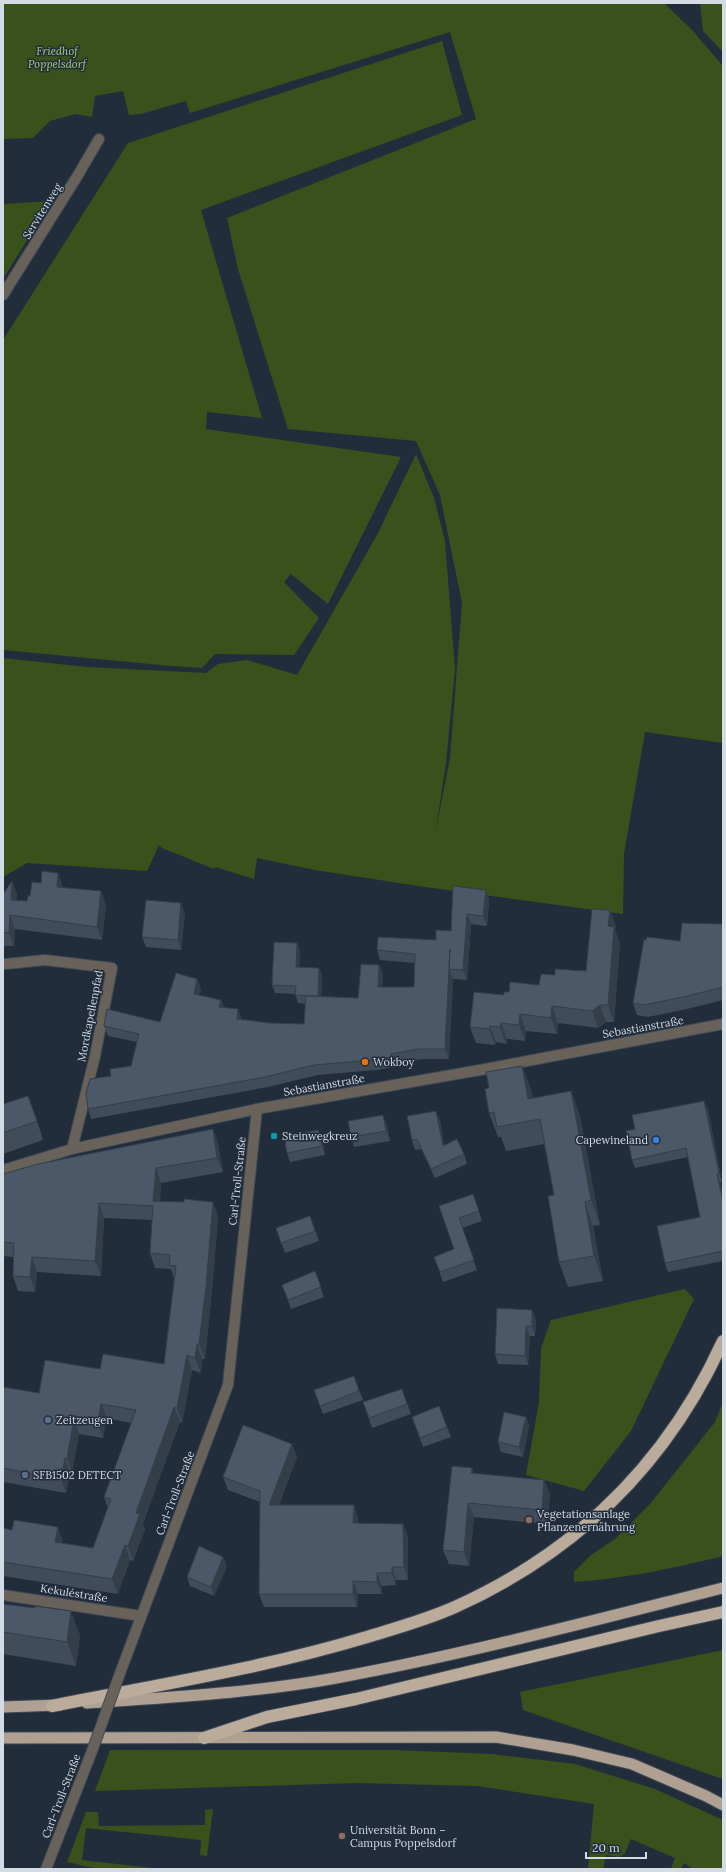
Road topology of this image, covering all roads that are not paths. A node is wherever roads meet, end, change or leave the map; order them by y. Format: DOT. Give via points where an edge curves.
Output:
graph roads {
  1 [pos="99,139"];
  2 [pos="3,295"];
  3 [pos="6,964"];
  4 [pos="723,1024"];
  5 [pos="257,1109"];
  6 [pos="72,1149"];
  7 [pos="3,1170"];
  8 [pos="723,1341"];
  9 [pos="723,1588"];
  10 [pos="3,1595"];
  11 [pos="723,1612"];
  12 [pos="141,1616"];
  13 [pos="52,1706"];
  14 [pos="3,1707"];
  15 [pos="3,1738"];
  16 [pos="204,1738"];
  17 [pos="723,1805"];
  18 [pos="46,1869"];
  1 -- 2 [label="street, Servitenweg"];
  3 -- 6 [label="street, Mordkapellenpfad" via="45,960 112,968 95,1056"];
  4 -- 5 [label="street, Sebastianstraße"];
  5 -- 6 [label="street, Sebastianstraße"];
  5 -- 12 [label="street, Carl-Troll-Straße" via="228,1385"];
  6 -- 7 [label="street, Sebastianstraße"];
  8 -- 13 [label="highway" via="708,1374 681,1418 653,1457 624,1489 565,1543 496,1588 446,1611 337,1646 270,1663"];
  9 -- 13 [label="highway" via="456,1654 336,1678 236,1693"];
  10 -- 12 [label="street, Kekuléstraße"];
  11 -- 16 [label="highway" via="356,1699 267,1717"];
  12 -- 18 [label="street, Carl-Troll-Straße, bridge"];
  13 -- 14 [label="highway"];
  15 -- 16 [label="highway"];
  16 -- 17 [label="highway" via="496,1737 574,1750 632,1764"];
}
